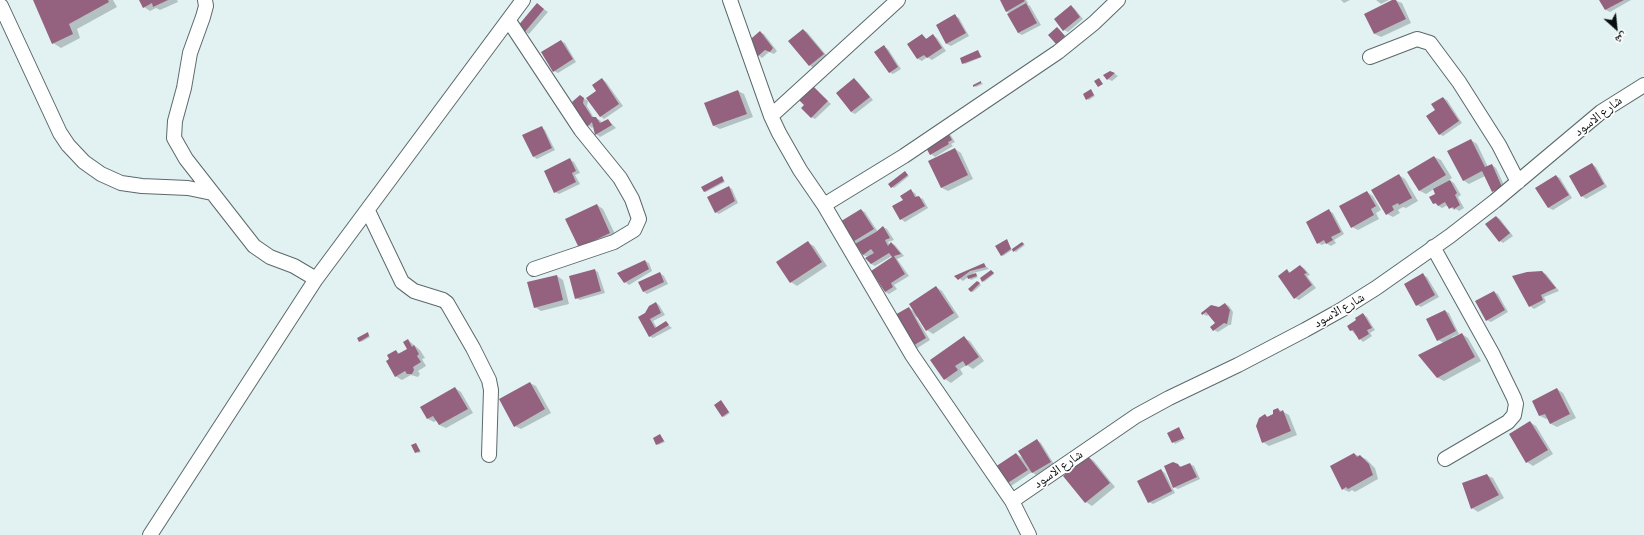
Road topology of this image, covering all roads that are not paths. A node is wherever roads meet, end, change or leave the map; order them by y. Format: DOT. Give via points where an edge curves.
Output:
graph roads {
  1 [pos="205,0"];
  2 [pos="523,0"];
  3 [pos="730,0"];
  4 [pos="898,0"];
  5 [pos="1118,0"];
  6 [pos="1,6"];
  7 [pos="508,21"];
  8 [pos="1370,57"];
  9 [pos="1644,85"];
  10 [pos="771,116"];
  11 [pos="1518,182"];
  12 [pos="212,193"];
  13 [pos="824,205"];
  14 [pos="368,211"];
  15 [pos="1433,247"];
  16 [pos="534,269"];
  17 [pos="316,279"];
  18 [pos="489,455"];
  19 [pos="1445,459"];
  20 [pos="1012,502"];
  21 [pos="150,535"];
  22 [pos="1029,535"];
  1 -- 12 [label="street" via="203,17 190,53 174,132 186,159"];
  2 -- 7 [label="street"];
  3 -- 10 [label="street"];
  4 -- 10 [label="street"];
  5 -- 13 [label="street" via="1058,52 904,156"];
  6 -- 12 [label="street" via="60,133 84,162 101,174 121,183 188,188"];
  7 -- 14 [label="street"];
  7 -- 16 [label="street" via="581,130 620,178 632,199 639,220 634,230 614,242"];
  8 -- 11 [label="street" via="1417,39 1430,43 1463,88 1499,145"];
  9 -- 11 [label="street, شارع الاسود" via="1601,112"];
  10 -- 13 [label="street" via="800,170"];
  11 -- 15 [label="street, شارع الاسود"];
  12 -- 17 [label="street" via="254,246 270,257 294,266"];
  13 -- 20 [label="street" via="912,355"];
  14 -- 17 [label="street"];
  14 -- 18 [label="street" via="402,282 414,291 447,303 474,348 491,390"];
  15 -- 19 [label="street" via="1493,355 1516,404 1514,415 1508,422"];
  15 -- 20 [label="street, شارع الاسود" via="1341,310 1136,416"];
  17 -- 21 [label="street"];
  20 -- 22 [label="street"];
}
